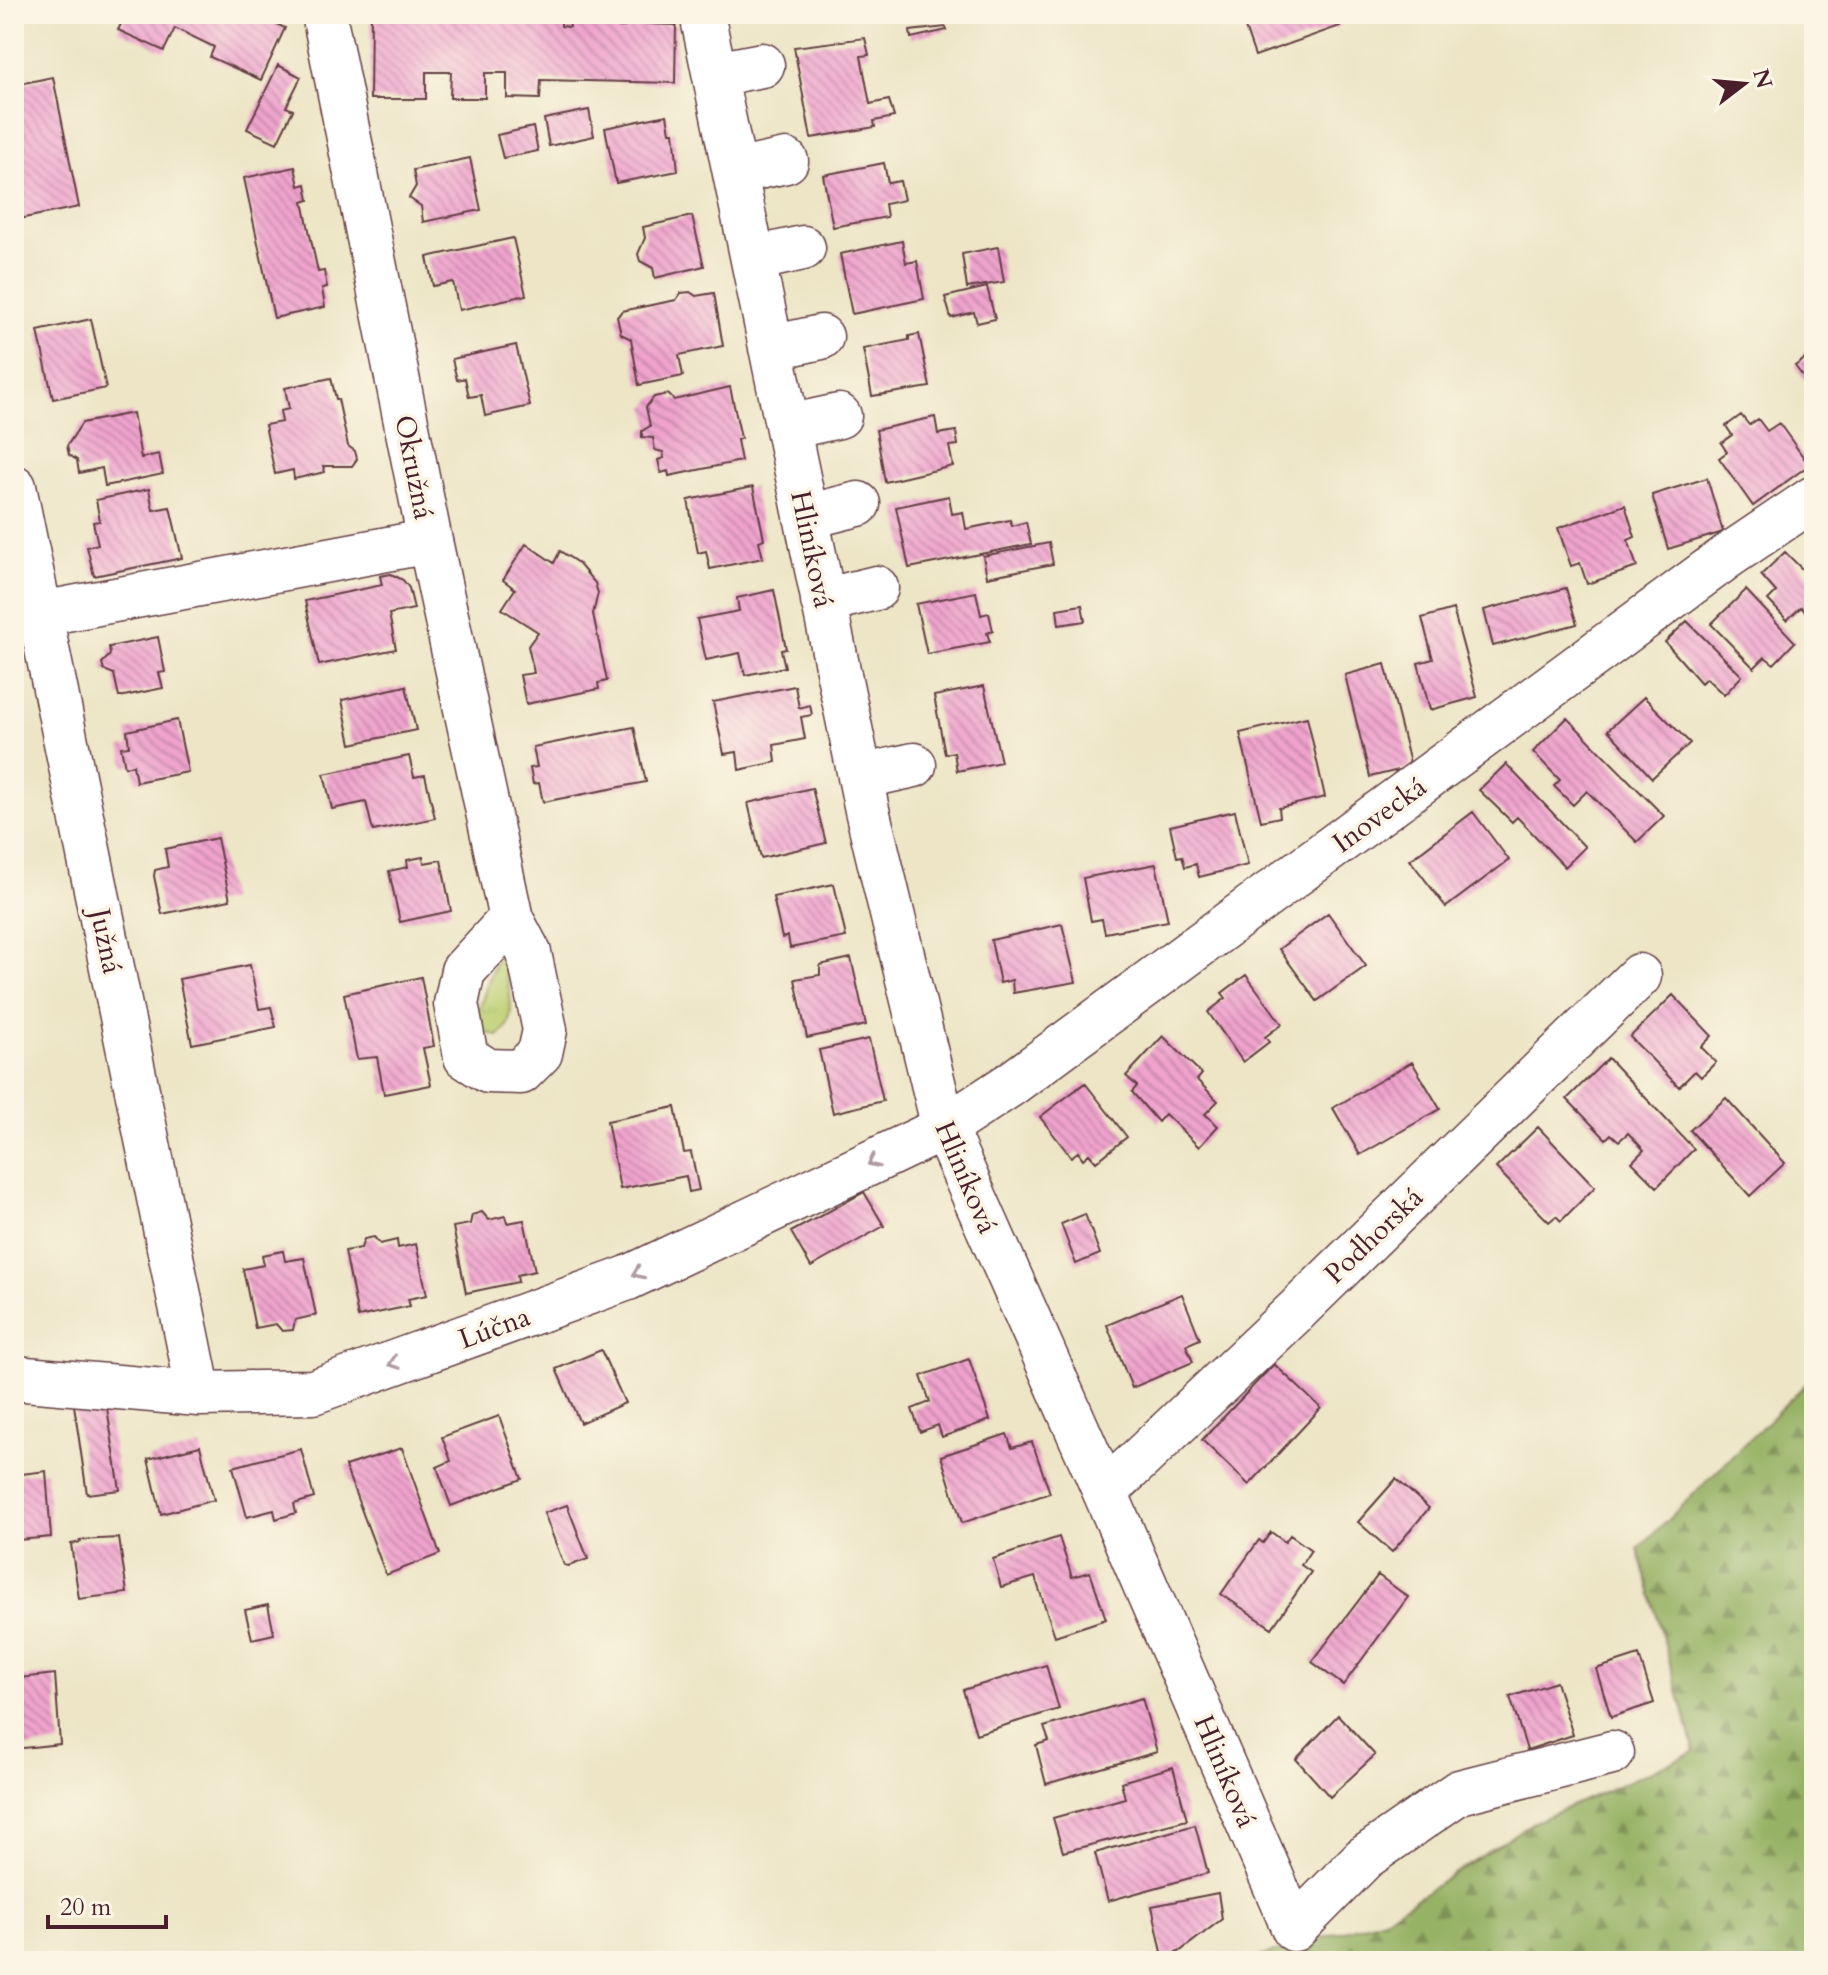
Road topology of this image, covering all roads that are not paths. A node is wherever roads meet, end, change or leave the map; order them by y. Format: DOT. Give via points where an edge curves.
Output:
graph roads {
  1 [pos="324,14"];
  2 [pos="702,14"];
  3 [pos="14,487"];
  4 [pos="1814,498"];
  5 [pos="430,541"];
  6 [pos="40,614"];
  7 [pos="511,919"];
  8 [pos="1639,976"];
  9 [pos="944,1128"];
  10 [pos="14,1378"];
  11 [pos="199,1394"];
  12 [pos="1105,1492"];
  13 [pos="1612,1753"];
  1 -- 5 [label="street, Okružná"];
  2 -- 9 [label="street, Hliníková" via="737,70 759,166 886,771"];
  3 -- 6 [label="street, Južná"];
  4 -- 9 [label="street, Inovecká"];
  5 -- 6 [label="street"];
  5 -- 7 [label="street, Okružná"];
  6 -- 11 [label="street, Južná"];
  8 -- 12 [label="street, Podhorská"];
  9 -- 11 [label="street, Lúčna, one-way" via="628,1278 313,1392"];
  9 -- 12 [label="street, Hliníková"];
  10 -- 11 [label="street, Lúčna"];
  12 -- 13 [label="street, Hliníková" via="1294,1929 1364,1858 1459,1792"];
}
